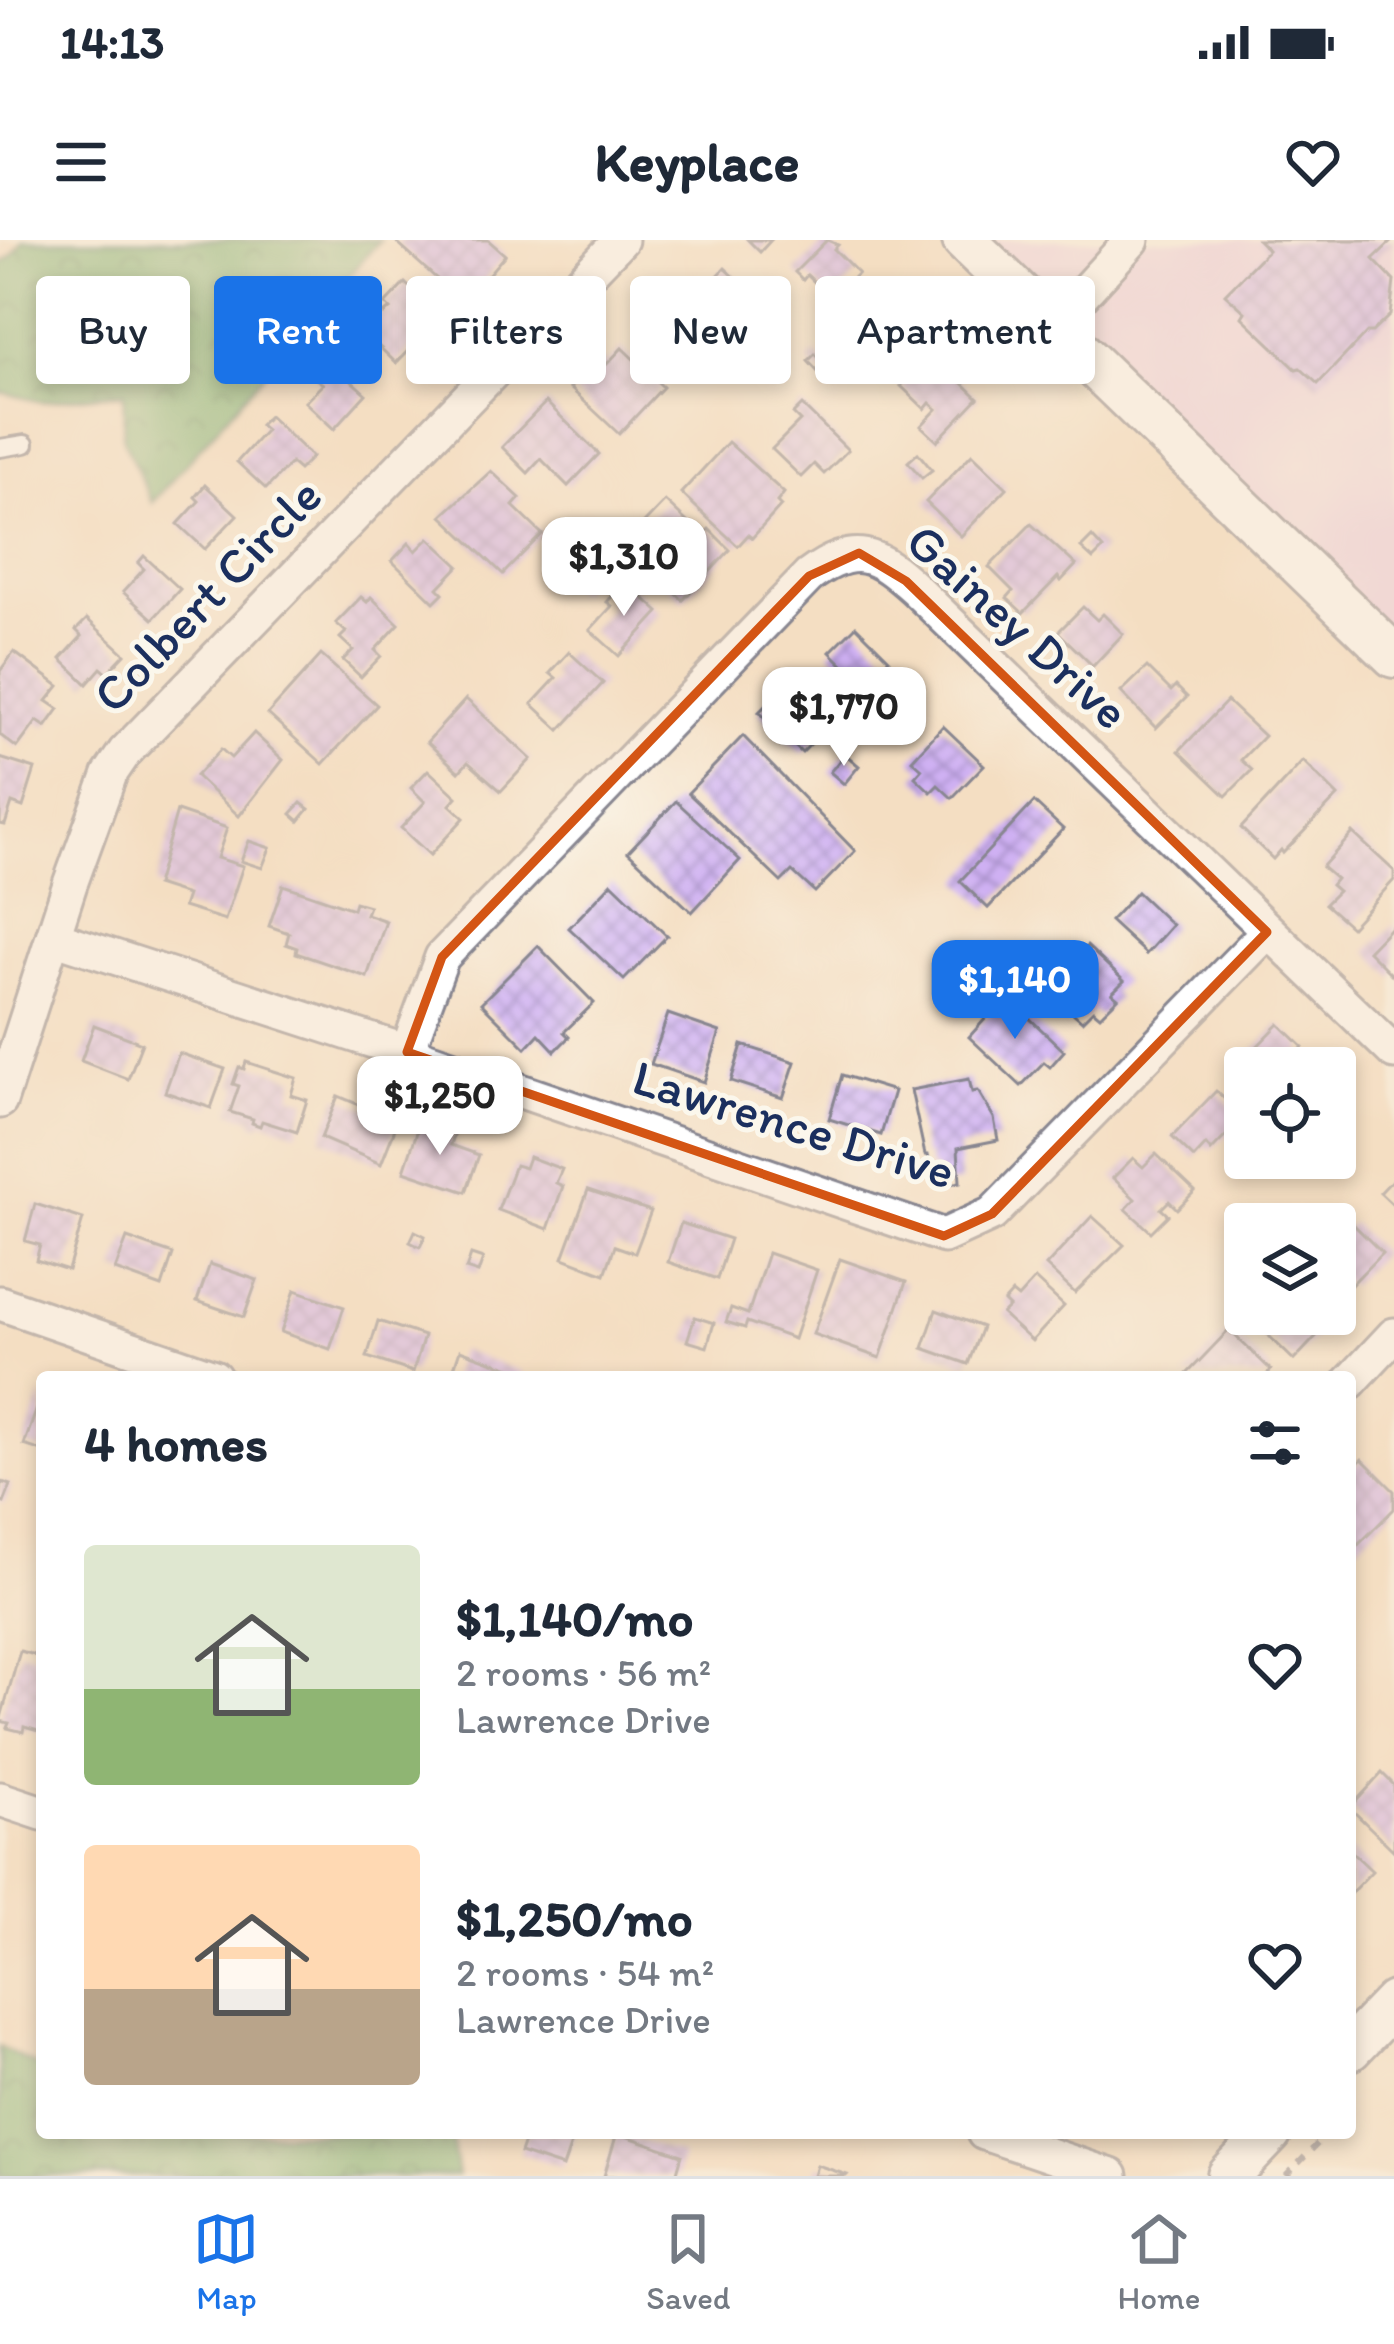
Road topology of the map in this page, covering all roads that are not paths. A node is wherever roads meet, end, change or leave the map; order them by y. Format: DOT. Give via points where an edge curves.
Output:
graph roads {
  1 [pos="621,240"];
  2 [pos="1132,240"];
  3 [pos="969,242"];
  4 [pos="1003,276"];
  5 [pos="1095,280"];
  6 [pos="1095,366"];
  7 [pos="26,444"];
  8 [pos="0,448"];
  9 [pos="1384,640"];
  10 [pos="1267,932"];
  11 [pos="52,937"];
  12 [pos="407,1052"];
  13 [pos="1394,1052"];
  14 [pos="0,1102"];
  15 [pos="0,1304"];
  16 [pos="1394,1335"];
  17 [pos="196,1371"];
  18 [pos="1356,1376"];
  19 [pos="0,1799"];
  20 [pos="36,1812"];
  21 [pos="1394,2003"];
  22 [pos="1356,2043"];
  23 [pos="1002,2139"];
  24 [pos="1264,2139"];
  25 [pos="1111,2176"];
  26 [pos="1229,2176"];
  1 -- 11 [label="street, Colbert Circle" via="125,752"];
  2 -- 5 [label="street"];
  3 -- 4 [label="street"];
  6 -- 9 [label="street"];
  7 -- 8 [label="lane"];
  10 -- 12 [label="street, Lawrence Drive" via="992,1214 944,1236"];
  10 -- 12 [label="street, Gainey Drive" via="906,580 859,553 808,576 442,957"];
  10 -- 13 [label="street, Gainey Drive"];
  11 -- 12 [label="street, Lawrence Drive"];
  11 -- 14 [label="street, Colbert Circle"];
  15 -- 17 [label="street"];
  16 -- 18 [label="street"];
  19 -- 20 [label="street"];
  21 -- 22 [label="street"];
  23 -- 25 [label="street"];
  24 -- 26 [label="street"];
}
